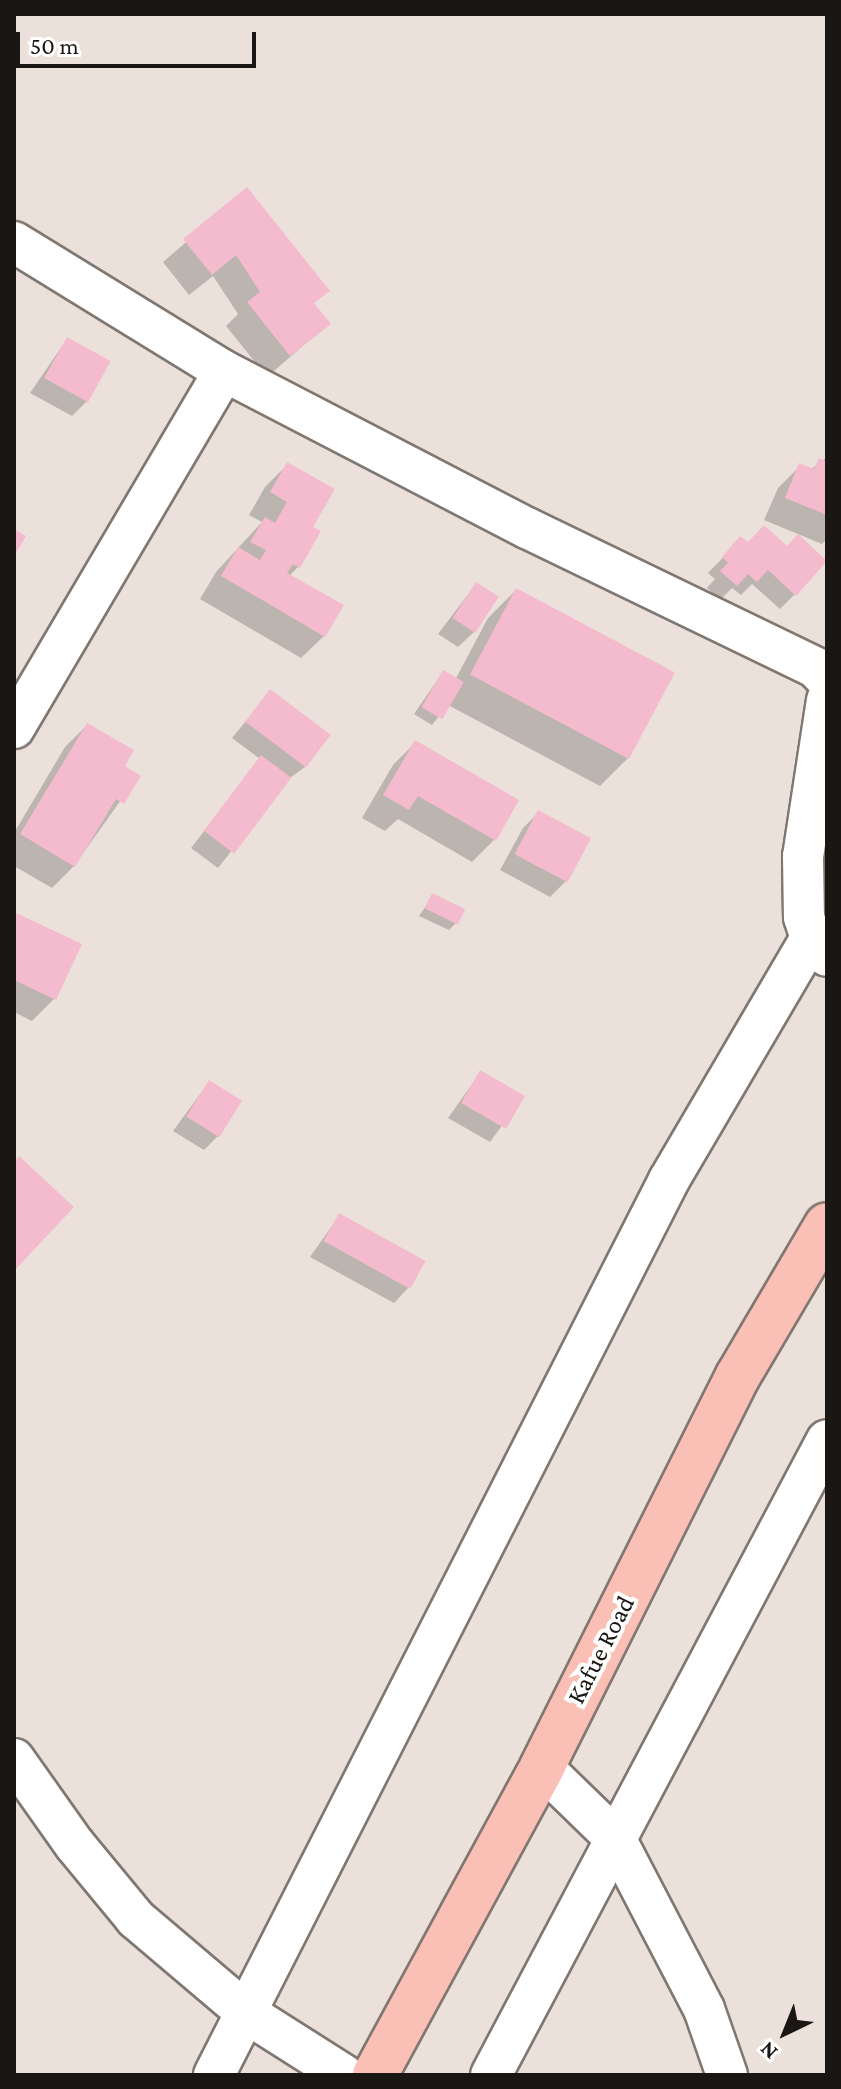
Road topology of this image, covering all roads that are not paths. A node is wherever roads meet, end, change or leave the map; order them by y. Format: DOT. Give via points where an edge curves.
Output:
graph roads {
  1 [pos="14,242"];
  2 [pos="224,371"];
  3 [pos="827,680"];
  4 [pos="827,700"];
  5 [pos="14,728"];
  6 [pos="819,947"];
  7 [pos="827,1225"];
  8 [pos="827,1440"];
  9 [pos="14,1759"];
  10 [pos="542,1767"];
  11 [pos="615,1838"];
  12 [pos="248,2014"];
  13 [pos="214,2075"];
  14 [pos="344,2075"];
  15 [pos="375,2075"];
  16 [pos="491,2075"];
  17 [pos="727,2075"];
  1 -- 2 [label="street"];
  2 -- 3 [label="street" via="527,528 816,668"];
  2 -- 5 [label="street"];
  4 -- 6 [label="street" via="803,856 804,917"];
  6 -- 12 [label="street" via="669,1180"];
  7 -- 10 [label="highway, Kafue Road" via="738,1376"];
  8 -- 11 [label="street"];
  9 -- 12 [label="street" via="136,1919"];
  10 -- 11 [label="street"];
  10 -- 15 [label="highway, Kafue Road"];
  11 -- 16 [label="street" via="538,1995"];
  11 -- 17 [label="street" via="704,2009"];
  12 -- 13 [label="street"];
  12 -- 14 [label="street"];
}
